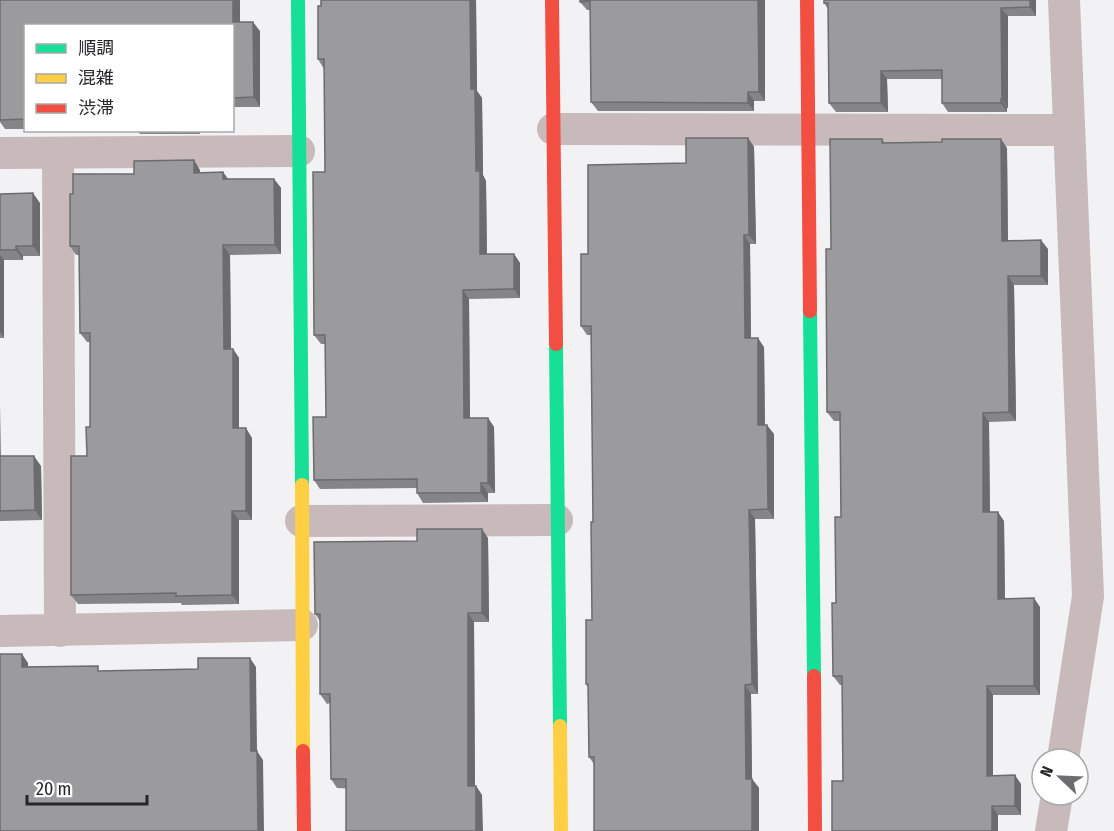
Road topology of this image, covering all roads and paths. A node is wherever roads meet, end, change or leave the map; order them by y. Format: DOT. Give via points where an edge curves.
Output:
graph roads {
  1 [pos="298,0"];
  2 [pos="552,0"];
  3 [pos="807,0"];
  4 [pos="1064,0"];
  5 [pos="553,129"];
  6 [pos="807,129"];
  7 [pos="1069,130"];
  8 [pos="299,151"];
  9 [pos="0,153"];
  10 [pos="58,153"];
  11 [pos="557,520"];
  12 [pos="302,521"];
  13 [pos="302,625"];
  14 [pos="0,631"];
  15 [pos="60,631"];
  16 [pos="1065,747"];
  17 [pos="1055,807"];
  18 [pos="304,831"];
  19 [pos="561,831"];
  20 [pos="816,831"];
  21 [pos="1052,831"];
  1 -- 8 [label="street"];
  2 -- 5 [label="street"];
  3 -- 6 [label="street"];
  4 -- 7 [label="street"];
  5 -- 6 [label="street"];
  5 -- 11 [label="street"];
  6 -- 7 [label="street"];
  6 -- 20 [label="street"];
  7 -- 16 [label="street" via="1088,596"];
  8 -- 10 [label="street"];
  8 -- 12 [label="street"];
  9 -- 10 [label="street"];
  10 -- 15 [label="street"];
  11 -- 12 [label="street"];
  11 -- 19 [label="street"];
  12 -- 13 [label="street"];
  13 -- 15 [label="street"];
  13 -- 18 [label="street"];
  14 -- 15 [label="street"];
  17 -- 21 [label="street"];
}
